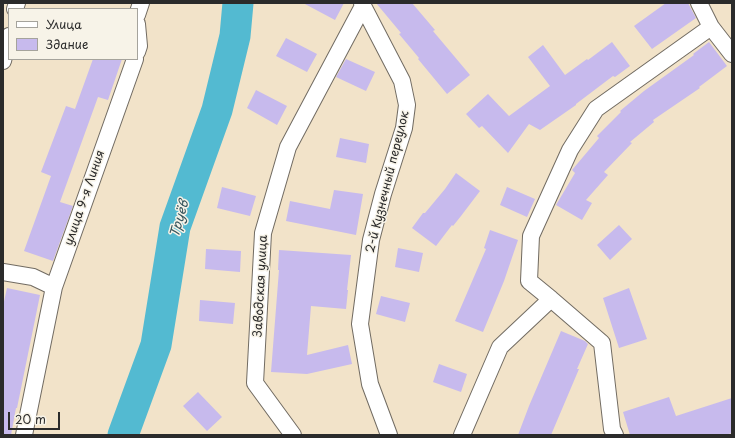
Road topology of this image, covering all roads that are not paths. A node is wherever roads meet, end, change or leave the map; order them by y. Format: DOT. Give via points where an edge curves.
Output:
graph roads {
  1 [pos="699,3"];
  2 [pos="362,4"];
  3 [pos="711,27"];
  4 [pos="138,35"];
  5 [pos="8,40"];
  6 [pos="138,49"];
  7 [pos="732,54"];
  8 [pos="135,60"];
  9 [pos="3,61"];
  10 [pos="3,272"];
  11 [pos="54,287"];
  12 [pos="551,298"];
  13 [pos="24,435"];
  14 [pos="293,435"];
  15 [pos="389,435"];
  16 [pos="462,435"];
  17 [pos="615,435"];
  1 -- 3 [label="street"];
  2 -- 14 [label="street, Заводская улица" via="288,147 263,233 255,383"];
  2 -- 15 [label="street, 2-й Кузнечный переулок" via="402,81 407,105 404,128 371,240 360,324 370,384"];
  3 -- 7 [label="street"];
  3 -- 12 [label="street" via="596,109 570,150 531,236 529,281"];
  4 -- 6 [label="street"];
  5 -- 9 [label="street"];
  8 -- 11 [label="street, улица 9-я Линия"];
  10 -- 11 [label="street" via="33,277"];
  11 -- 13 [label="street"];
  12 -- 16 [label="street" via="500,347"];
  12 -- 17 [label="street" via="602,343 612,429"];
}
